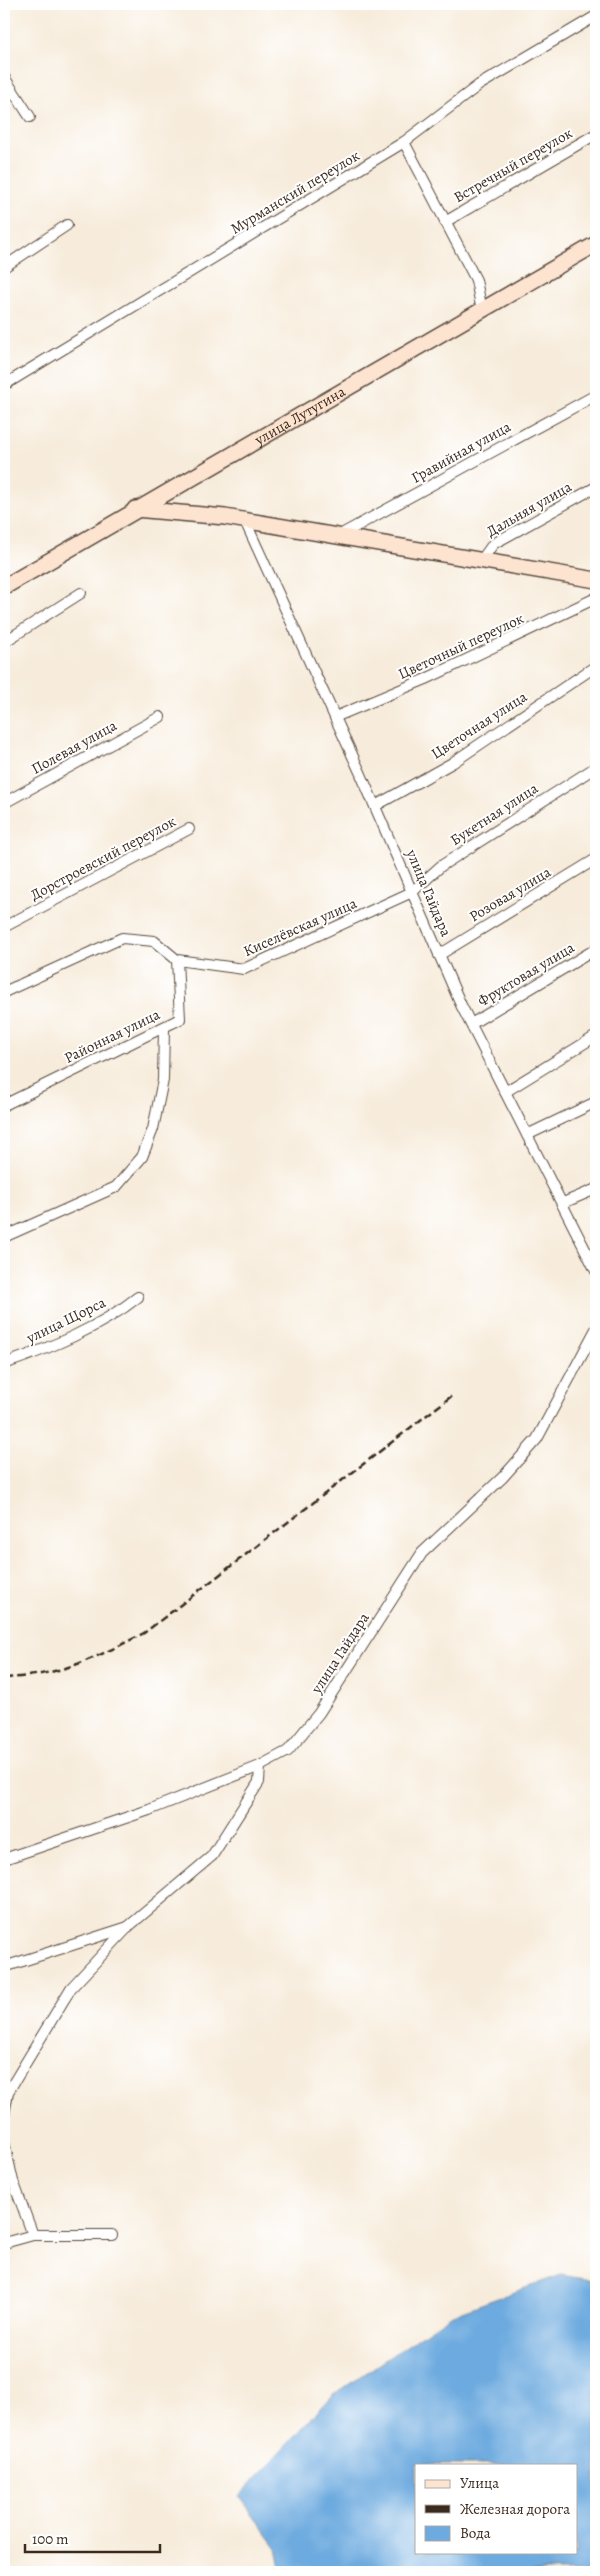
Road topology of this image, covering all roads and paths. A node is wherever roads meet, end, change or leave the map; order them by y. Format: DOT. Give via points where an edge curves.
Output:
graph roads {
  1 [pos="596,16"];
  2 [pos="4,77"];
  3 [pos="30,118"];
  4 [pos="596,134"];
  5 [pos="404,142"];
  6 [pos="445,222"];
  7 [pos="67,225"];
  8 [pos="596,244"];
  9 [pos="4,267"];
  10 [pos="482,311"];
  11 [pos="4,385"];
  12 [pos="596,395"];
  13 [pos="596,488"];
  14 [pos="135,509"];
  15 [pos="245,521"];
  16 [pos="340,535"];
  17 [pos="481,561"];
  18 [pos="596,580"];
  19 [pos="4,587"];
  20 [pos="82,593"];
  21 [pos="596,598"];
  22 [pos="4,642"];
  23 [pos="596,666"];
  24 [pos="160,717"];
  25 [pos="335,717"];
  26 [pos="596,767"];
  27 [pos="4,803"];
  28 [pos="375,806"];
  29 [pos="189,829"];
  30 [pos="596,859"];
  31 [pos="412,892"];
  32 [pos="4,927"];
  33 [pos="596,949"];
  34 [pos="439,955"];
  35 [pos="177,960"];
  36 [pos="4,992"];
  37 [pos="471,1024"];
  38 [pos="164,1028"];
  39 [pos="596,1036"];
  40 [pos="504,1092"];
  41 [pos="596,1102"];
  42 [pos="4,1105"];
  43 [pos="527,1135"];
  44 [pos="596,1189"];
  45 [pos="563,1203"];
  46 [pos="4,1237"];
  47 [pos="596,1271"];
  48 [pos="138,1297"];
  49 [pos="596,1329"];
  50 [pos="4,1364"];
  51 [pos="260,1766"];
  52 [pos="4,1859"];
  53 [pos="129,1926"];
  54 [pos="4,1967"];
  55 [pos="6,2093"];
  56 [pos="4,2115"];
  57 [pos="4,2142"];
  58 [pos="8,2182"];
  59 [pos="33,2235"];
  60 [pos="112,2235"];
  61 [pos="4,2243"];
  1 -- 5 [label="street, Мурманский переулок" via="478,85"];
  2 -- 3 [label="street"];
  4 -- 6 [label="street, Встречный переулок"];
  5 -- 6 [label="street"];
  5 -- 11 [label="street, Мурманский переулок"];
  6 -- 10 [label="street" via="476,280"];
  7 -- 9 [label="street"];
  8 -- 10 [label="main road, улица Лутугина"];
  10 -- 14 [label="main road, улица Лутугина"];
  12 -- 16 [label="street, Гравийная улица"];
  13 -- 17 [label="street, Дальняя улица" via="493,544"];
  14 -- 15 [label="main road"];
  14 -- 19 [label="main road, улица Лутугина"];
  15 -- 16 [label="main road"];
  15 -- 25 [label="street, улица Гайдара"];
  16 -- 17 [label="main road"];
  17 -- 18 [label="main road"];
  20 -- 22 [label="street"];
  21 -- 25 [label="street, Цветочный переулок" via="426,679"];
  23 -- 28 [label="street, Цветочная улица" via="452,763"];
  24 -- 27 [label="street, Полевая улица"];
  25 -- 28 [label="street, улица Гайдара"];
  26 -- 31 [label="street, Букетная улица" via="441,866"];
  28 -- 31 [label="street, улица Гайдара"];
  29 -- 32 [label="street, Дорстроевский переулок"];
  30 -- 34 [label="street, Розовая улица"];
  31 -- 34 [label="street, улица Гайдара"];
  31 -- 35 [label="street, Киселёвская улица" via="244,969"];
  33 -- 37 [label="street, Фруктовая улица"];
  34 -- 37 [label="street, улица Гайдара"];
  35 -- 36 [label="street" via="154,941 122,938"];
  35 -- 38 [label="street, Районная улица" via="180,1019"];
  37 -- 40 [label="street, улица Гайдара"];
  38 -- 42 [label="street, Районная улица"];
  38 -- 46 [label="street" via="162,1080 153,1129 142,1157 116,1187"];
  39 -- 40 [label="street"];
  40 -- 43 [label="street, улица Гайдара"];
  41 -- 43 [label="street"];
  43 -- 45 [label="street, улица Гайдара"];
  44 -- 45 [label="street"];
  45 -- 47 [label="street, улица Гайдара"];
  48 -- 50 [label="street, улица Щорса" via="90,1328"];
  49 -- 51 [label="street, улица Гайдара" via="556,1408 536,1439 503,1477 422,1553 319,1713 288,1750"];
  51 -- 52 [label="street, улица Гайдара" via="149,1810"];
  51 -- 53 [label="street" via="258,1782 212,1856"];
  53 -- 54 [label="street"];
  53 -- 55 [label="street" via="71,1988"];
  55 -- 56 [label="street"];
  57 -- 58 [label="street"];
  58 -- 59 [label="street"];
  59 -- 60 [label="street"];
  59 -- 61 [label="street"];
}
